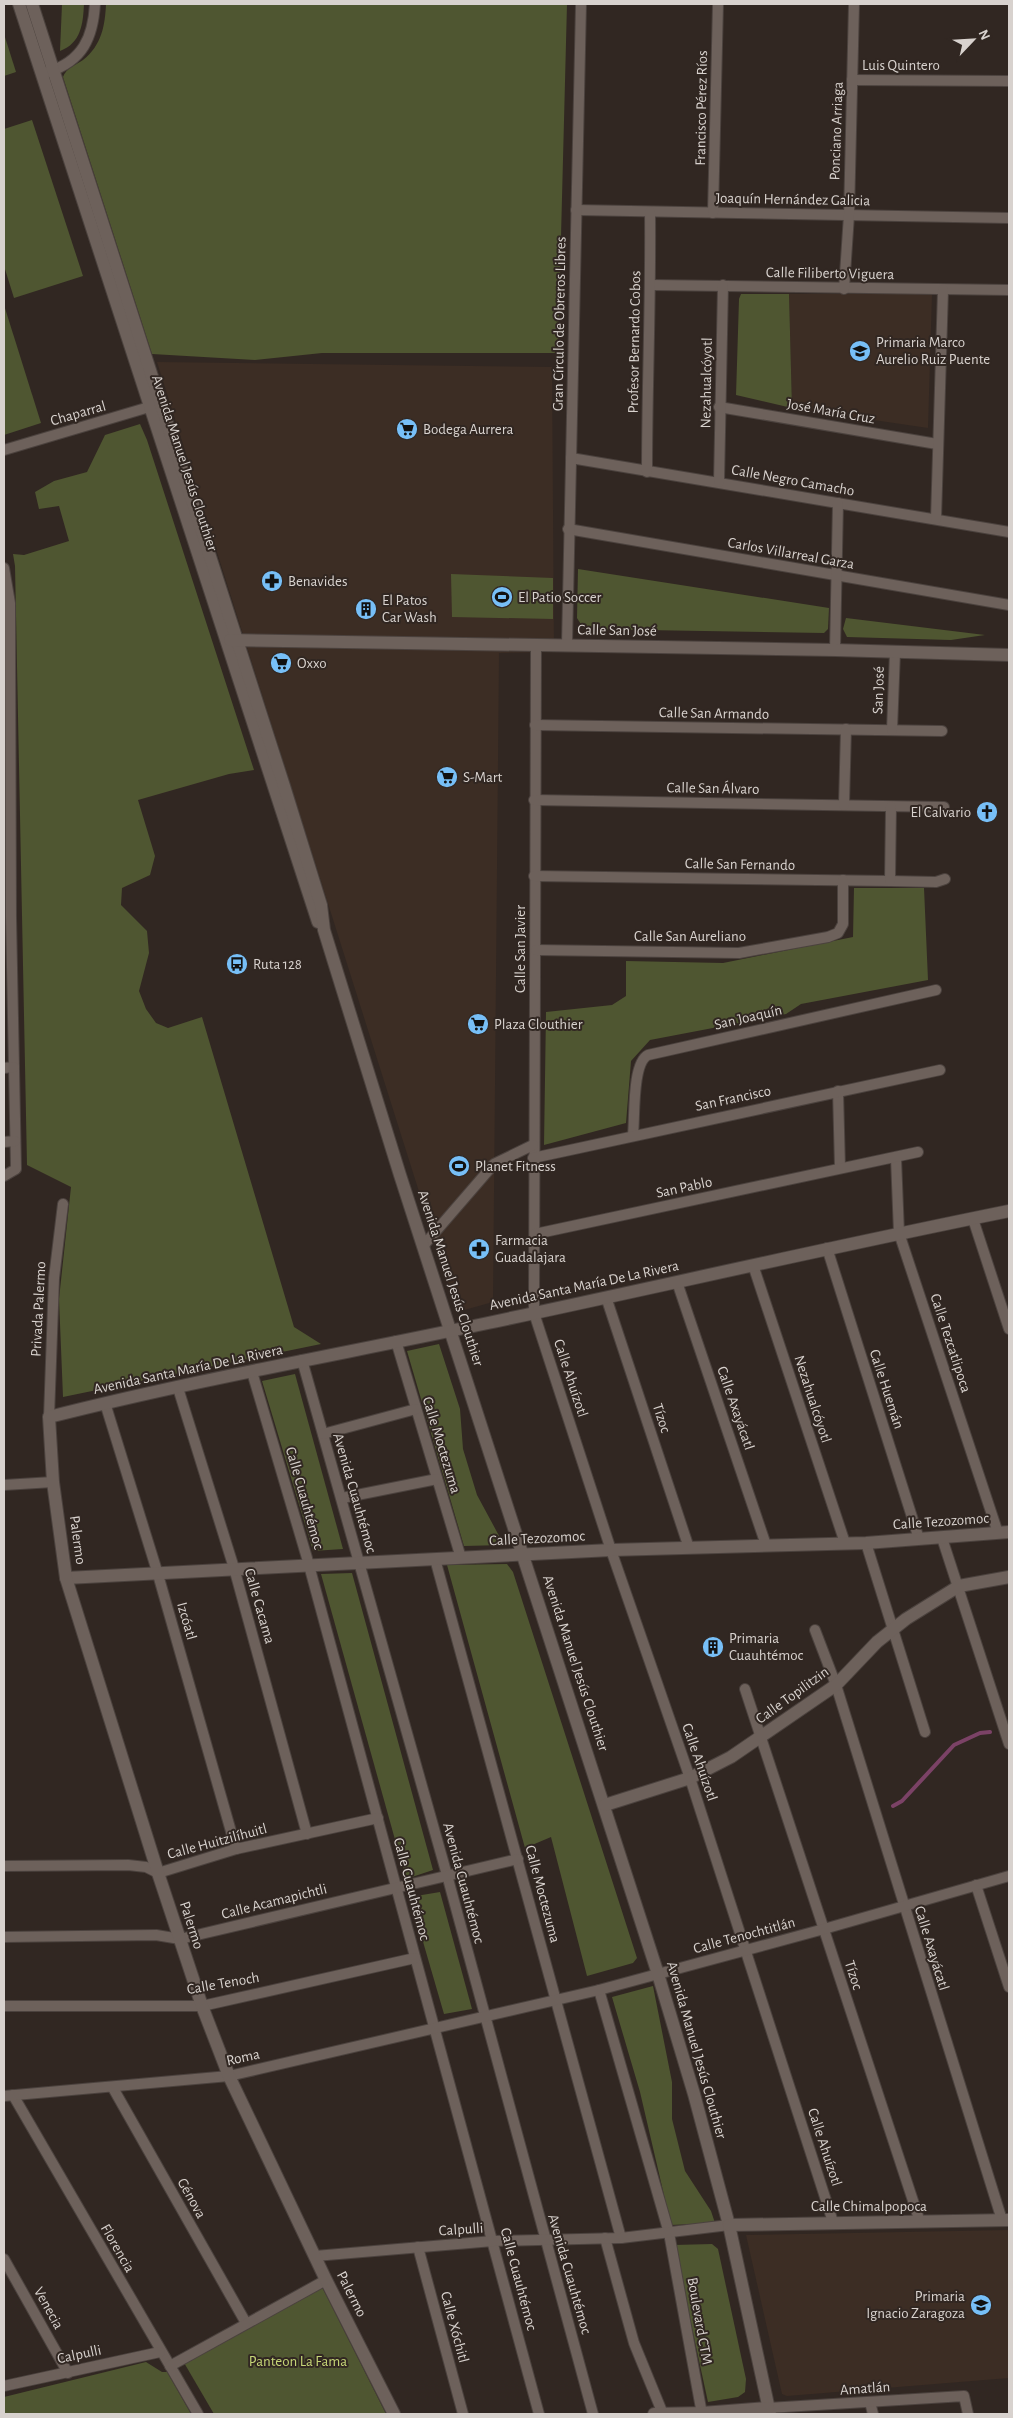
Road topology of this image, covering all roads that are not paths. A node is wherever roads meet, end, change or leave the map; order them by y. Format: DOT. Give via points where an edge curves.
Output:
graph roads {
  1 [pos="20,4"];
  2 [pos="32,4"];
  3 [pos="95,4"];
  4 [pos="581,4"];
  5 [pos="718,4"];
  6 [pos="854,4"];
  7 [pos="48,72"];
  8 [pos="852,80"];
  9 [pos="1009,81"];
  10 [pos="576,210"];
  11 [pos="650,212"];
  12 [pos="713,213"];
  13 [pos="849,215"];
  14 [pos="1009,218"];
  15 [pos="651,286"];
  16 [pos="723,286"];
  17 [pos="844,289"];
  18 [pos="944,290"];
  19 [pos="1009,290"];
  20 [pos="155,406"];
  21 [pos="720,407"];
  22 [pos="937,444"];
  23 [pos="4,450"];
  24 [pos="570,458"];
  25 [pos="646,472"];
  26 [pos="719,482"];
  27 [pos="838,504"];
  28 [pos="936,519"];
  29 [pos="568,529"];
  30 [pos="1009,532"];
  31 [pos="4,568"];
  32 [pos="836,576"];
  33 [pos="1009,605"];
  34 [pos="231,640"];
  35 [pos="536,645"];
  36 [pos="567,646"];
  37 [pos="835,650"];
  38 [pos="895,652"];
  39 [pos="1009,655"];
  40 [pos="535,725"];
  41 [pos="846,730"];
  42 [pos="892,730"];
  43 [pos="942,731"];
  44 [pos="7,796"];
  45 [pos="534,800"];
  46 [pos="844,805"];
  47 [pos="891,807"];
  48 [pos="944,807"];
  49 [pos="8,842"];
  50 [pos="534,876"];
  51 [pos="944,879"];
  52 [pos="843,880"];
  53 [pos="890,881"];
  54 [pos="7,917"];
  55 [pos="536,950"];
  56 [pos="936,990"];
  57 [pos="8,992"];
  58 [pos="9,1067"];
  59 [pos="940,1070"];
  60 [pos="838,1091"];
  61 [pos="633,1135"];
  62 [pos="4,1142"];
  63 [pos="15,1142"];
  64 [pos="534,1145"];
  65 [pos="918,1152"];
  66 [pos="533,1158"];
  67 [pos="896,1158"];
  68 [pos="840,1168"];
  69 [pos="4,1176"];
  70 [pos="63,1204"];
  71 [pos="1009,1211"];
  72 [pos="973,1218"];
  73 [pos="535,1234"];
  74 [pos="899,1234"];
  75 [pos="424,1245"];
  76 [pos="827,1248"];
  77 [pos="753,1264"];
  78 [pos="677,1282"];
  79 [pos="606,1297"];
  80 [pos="534,1313"];
  81 [pos="1009,1329"];
  82 [pos="451,1330"];
  83 [pos="396,1342"];
  84 [pos="302,1360"];
  85 [pos="252,1372"];
  86 [pos="178,1388"];
  87 [pos="105,1403"];
  88 [pos="416,1409"];
  89 [pos="50,1417"];
  90 [pos="323,1434"];
  91 [pos="437,1479"];
  92 [pos="53,1482"];
  93 [pos="4,1485"];
  94 [pos="342,1498"];
  95 [pos="1004,1532"];
  96 [pos="942,1538"];
  97 [pos="919,1539"];
  98 [pos="866,1542"];
  99 [pos="845,1543"];
  100 [pos="766,1545"];
  101 [pos="689,1548"];
  102 [pos="611,1550"];
  103 [pos="524,1555"];
  104 [pos="461,1558"];
  105 [pos="434,1559"];
  106 [pos="359,1562"];
  107 [pos="309,1564"];
  108 [pos="234,1568"];
  109 [pos="158,1571"];
  110 [pos="1009,1577"];
  111 [pos="66,1578"];
  112 [pos="959,1586"];
  113 [pos="893,1628"];
  114 [pos="815,1630"];
  115 [pos="836,1686"];
  116 [pos="745,1689"];
  117 [pos="925,1732"];
  118 [pos="761,1738"];
  119 [pos="1009,1744"];
  120 [pos="690,1778"];
  121 [pos="605,1805"];
  122 [pos="378,1818"];
  123 [pos="307,1834"];
  124 [pos="236,1849"];
  125 [pos="518,1859"];
  126 [pos="4,1866"];
  127 [pos="158,1873"];
  128 [pos="447,1875"];
  129 [pos="1009,1876"];
  130 [pos="976,1885"];
  131 [pos="396,1886"];
  132 [pos="904,1907"];
  133 [pos="824,1929"];
  134 [pos="4,1937"];
  135 [pos="180,1939"];
  136 [pos="744,1950"];
  137 [pos="415,1958"];
  138 [pos="658,1974"];
  139 [pos="1009,1987"];
  140 [pos="599,1990"];
  141 [pos="556,2000"];
  142 [pos="4,2006"];
  143 [pos="202,2006"];
  144 [pos="485,2018"];
  145 [pos="434,2028"];
  146 [pos="230,2076"];
  147 [pos="113,2088"];
  148 [pos="8,2096"];
  149 [pos="1006,2220"];
  150 [pos="833,2222"];
  151 [pos="920,2222"];
  152 [pos="729,2225"];
  153 [pos="669,2233"];
  154 [pos="605,2238"];
  155 [pos="621,2238"];
  156 [pos="545,2240"];
  157 [pos="493,2242"];
  158 [pos="418,2247"];
  159 [pos="315,2256"];
  160 [pos="4,2259"];
  161 [pos="326,2280"];
  162 [pos="246,2323"];
  163 [pos="160,2352"];
  164 [pos="170,2366"];
  165 [pos="68,2372"];
  166 [pos="4,2386"];
  167 [pos="870,2402"];
  168 [pos="769,2411"];
  169 [pos="198,2414"];
  170 [pos="394,2414"];
  171 [pos="464,2414"];
  172 [pos="539,2414"];
  173 [pos="594,2414"];
  174 [pos="654,2414"];
  175 [pos="663,2414"];
  176 [pos="702,2414"];
  177 [pos="873,2414"];
  178 [pos="968,2414"];
  1 -- 7 [label="street, Avenida Manuel Jesús Clouthier"];
  2 -- 7 [label="street, Avenida Manuel Jesús Clouthier"];
  3 -- 7 [label="street" via="88,42 74,58"];
  4 -- 10 [label="street, Gran Círculo de Obreros Libres"];
  5 -- 12 [label="street, Francisco Pérez Ríos"];
  6 -- 8 [label="street, Ponciano Arriaga"];
  7 -- 20 [label="street, Avenida Manuel Jesús Clouthier"];
  8 -- 9 [label="street, Luis Quintero"];
  8 -- 13 [label="street, Ponciano Arriaga"];
  10 -- 11 [label="street, Joaquín Hernández Galicia"];
  10 -- 24 [label="street, Gran Círculo de Obreros Libres"];
  11 -- 12 [label="street, Joaquín Hernández Galicia"];
  11 -- 15 [label="street, Profesor Bernardo Cobos"];
  12 -- 13 [label="street, Joaquín Hernández Galicia"];
  13 -- 14 [label="street, Joaquín Hernández Galicia"];
  13 -- 17 [label="street, Ponciano Arriaga"];
  15 -- 16 [label="street, Calle Filiberto Viguera"];
  15 -- 25 [label="street, Profesor Bernardo Cobos"];
  16 -- 17 [label="street, Calle Filiberto Viguera"];
  16 -- 21 [label="street, Nezahualcóyotl"];
  17 -- 18 [label="street, Calle Filiberto Viguera"];
  18 -- 19 [label="street, Calle Filiberto Viguera"];
  18 -- 22 [label="street"];
  20 -- 23 [label="street, Chaparral"];
  20 -- 34 [label="street, Avenida Manuel Jesús Clouthier"];
  21 -- 22 [label="street, José María Cruz"];
  21 -- 26 [label="street, Nezahualcóyotl"];
  22 -- 28 [label="street"];
  24 -- 25 [label="street, Calle Negro Camacho"];
  24 -- 29 [label="street, Gran Círculo de Obreros Libres"];
  25 -- 26 [label="street, Calle Negro Camacho"];
  26 -- 27 [label="street, Calle Negro Camacho"];
  27 -- 28 [label="street, Calle Negro Camacho"];
  27 -- 32 [label="street"];
  28 -- 30 [label="street, Calle Negro Camacho"];
  29 -- 32 [label="street, Carlos Villarreal Garza"];
  29 -- 36 [label="street, Gran Círculo de Obreros Libres"];
  31 -- 44 [label="street" via="10,603"];
  32 -- 33 [label="street, Carlos Villarreal Garza"];
  32 -- 37 [label="street"];
  34 -- 35 [label="street, Calle San José"];
  34 -- 75 [label="street, Avenida Manuel Jesús Clouthier" via="314,914 324,930"];
  35 -- 36 [label="street, Calle San José"];
  35 -- 40 [label="street, Calle San Javier"];
  36 -- 37 [label="street, Calle San José"];
  37 -- 38 [label="street, Calle San José"];
  38 -- 39 [label="street, Calle San José"];
  38 -- 42 [label="street, San José"];
  40 -- 41 [label="street, Calle San Armando"];
  40 -- 45 [label="street, Calle San Javier"];
  41 -- 42 [label="street, Calle San Armando"];
  41 -- 46 [label="street"];
  42 -- 43 [label="street, Calle San Armando"];
  44 -- 49 [label="street"];
  45 -- 46 [label="street, Calle San Álvaro"];
  45 -- 50 [label="street, Calle San Javier"];
  46 -- 47 [label="street, Calle San Álvaro"];
  47 -- 48 [label="street, Calle San Álvaro"];
  47 -- 53 [label="street"];
  49 -- 54 [label="street"];
  50 -- 52 [label="street, Calle San Fernando"];
  50 -- 55 [label="street, Calle San Javier"];
  51 -- 53 [label="street, Calle San Fernando" via="936,882"];
  52 -- 53 [label="street, Calle San Fernando"];
  52 -- 55 [label="street, Calle San Aureliano" via="843,924 841,930 828,937 739,952"];
  54 -- 57 [label="street"];
  55 -- 64 [label="street, Calle San Javier"];
  56 -- 61 [label="street, San Joaquín" via="648,1055 641,1061 637,1076"];
  57 -- 58 [label="street"];
  58 -- 63 [label="street"];
  59 -- 60 [label="street, San Francisco"];
  60 -- 61 [label="street, San Francisco"];
  60 -- 68 [label="street"];
  61 -- 66 [label="street, San Francisco"];
  62 -- 63 [label="street"];
  63 -- 69 [label="street" via="16,1169"];
  64 -- 66 [label="street, Calle San Javier"];
  64 -- 75 [label="street" via="494,1164"];
  65 -- 67 [label="street, San Pablo"];
  66 -- 73 [label="street, Calle San Javier"];
  67 -- 68 [label="street, San Pablo"];
  67 -- 74 [label="street, Calle Tezcatlipoca"];
  68 -- 73 [label="street, San Pablo"];
  70 -- 89 [label="street, Privada Palermo" via="54,1278"];
  71 -- 72 [label="street, Avenida Santa María De La Rivera"];
  72 -- 74 [label="street, Avenida Santa María De La Rivera"];
  72 -- 81 [label="street"];
  73 -- 80 [label="street, Calle San Javier"];
  74 -- 76 [label="street, Avenida Santa María De La Rivera"];
  74 -- 95 [label="street, Calle Tezcatlipoca"];
  75 -- 82 [label="street, Avenida Manuel Jesús Clouthier"];
  76 -- 77 [label="street, Avenida Santa María De La Rivera"];
  76 -- 97 [label="street, Calle Huemán"];
  77 -- 78 [label="street, Avenida Santa María De La Rivera"];
  77 -- 99 [label="street, Nezahualcóyotl"];
  78 -- 79 [label="street, Avenida Santa María De La Rivera"];
  78 -- 100 [label="street, Calle Axayácatl"];
  79 -- 80 [label="street, Avenida Santa María De La Rivera"];
  79 -- 101 [label="street, Tízoc"];
  80 -- 82 [label="street, Avenida Santa María De La Rivera"];
  80 -- 102 [label="street, Calle Ahuízotl"];
  82 -- 83 [label="street, Avenida Santa María De La Rivera"];
  82 -- 103 [label="street, Avenida Manuel Jesús Clouthier"];
  83 -- 84 [label="street, Avenida Santa María De La Rivera"];
  83 -- 88 [label="street, Calle Moctezuma"];
  84 -- 85 [label="street, Avenida Santa María De La Rivera"];
  84 -- 90 [label="street, Avenida Cuauhtémoc"];
  85 -- 86 [label="street, Avenida Santa María De La Rivera"];
  85 -- 107 [label="street, Calle Cuauhtémoc"];
  86 -- 87 [label="street, Avenida Santa María De La Rivera"];
  86 -- 108 [label="street, Calle Cacama"];
  87 -- 89 [label="street, Avenida Santa María De La Rivera"];
  87 -- 109 [label="street, Izcóatl"];
  88 -- 90 [label="street"];
  88 -- 91 [label="street, Calle Moctezuma"];
  89 -- 92 [label="street, Palermo"];
  90 -- 94 [label="street, Avenida Cuauhtémoc"];
  91 -- 94 [label="street"];
  91 -- 104 [label="street, Calle Moctezuma"];
  92 -- 93 [label="street"];
  92 -- 111 [label="street, Palermo"];
  94 -- 106 [label="street, Avenida Cuauhtémoc"];
  95 -- 96 [label="street, Calle Tezozomoc"];
  96 -- 97 [label="street, Calle Tezozomoc"];
  96 -- 112 [label="street"];
  97 -- 98 [label="street, Calle Tezozomoc"];
  98 -- 99 [label="street, Calle Tezozomoc"];
  98 -- 113 [label="street"];
  99 -- 100 [label="street, Calle Tezozomoc"];
  100 -- 101 [label="street, Calle Tezozomoc"];
  101 -- 102 [label="street, Calle Tezozomoc"];
  102 -- 103 [label="street, Calle Tezozomoc"];
  102 -- 120 [label="street, Calle Ahuízotl"];
  103 -- 104 [label="street, Calle Tezozomoc"];
  103 -- 121 [label="street, Avenida Manuel Jesús Clouthier"];
  104 -- 105 [label="street, Calle Tezozomoc"];
  105 -- 106 [label="street, Calle Tezozomoc"];
  105 -- 125 [label="street, Calle Moctezuma"];
  106 -- 107 [label="street, Calle Tezozomoc"];
  106 -- 128 [label="street, Avenida Cuauhtémoc"];
  107 -- 108 [label="street, Calle Tezozomoc"];
  107 -- 122 [label="street, Calle Cuauhtémoc"];
  108 -- 109 [label="street, Calle Tezozomoc"];
  108 -- 123 [label="street, Calle Cacama"];
  109 -- 111 [label="street, Calle Tezozomoc"];
  109 -- 124 [label="street, Izcóatl"];
  110 -- 112 [label="street, Calle Topilitzin"];
  111 -- 127 [label="street, Palermo"];
  112 -- 113 [label="street, Calle Topilitzin"];
  112 -- 119 [label="street"];
  113 -- 115 [label="street, Calle Topilitzin"];
  113 -- 117 [label="street"];
  114 -- 115 [label="street, Calle Axayácatl"];
  115 -- 118 [label="street, Calle Topilitzin"];
  115 -- 132 [label="street, Calle Axayácatl"];
  116 -- 118 [label="street, Tízoc"];
  118 -- 120 [label="street, Calle Topilitzin"];
  118 -- 133 [label="street, Tízoc"];
  120 -- 121 [label="street, Calle Topilitzin"];
  120 -- 136 [label="street, Calle Ahuízotl"];
  121 -- 138 [label="street, Avenida Manuel Jesús Clouthier"];
  122 -- 123 [label="street, Calle Huitzilíhuitl"];
  122 -- 131 [label="street, Calle Cuauhtémoc"];
  123 -- 124 [label="street, Calle Huitzilíhuitl"];
  124 -- 127 [label="street, Calle Huitzilíhuitl"];
  125 -- 128 [label="street, Calle Acamapichtli"];
  125 -- 141 [label="street, Calle Moctezuma"];
  126 -- 127 [label="street, Calle Huitzilíhuitl" via="128,1865 146,1867"];
  127 -- 135 [label="street, Palermo"];
  128 -- 131 [label="street, Calle Acamapichtli"];
  128 -- 144 [label="street, Avenida Cuauhtémoc"];
  129 -- 130 [label="street, Calle Tenochtitlán"];
  130 -- 132 [label="street, Calle Tenochtitlán"];
  130 -- 139 [label="street"];
  131 -- 135 [label="street, Calle Acamapichtli"];
  131 -- 137 [label="street, Calle Cuauhtémoc"];
  132 -- 133 [label="street, Calle Tenochtitlán"];
  132 -- 149 [label="street, Calle Axayácatl"];
  133 -- 136 [label="street, Calle Tenochtitlán"];
  133 -- 151 [label="street, Tízoc"];
  134 -- 135 [label="street, Calle Acamapichtli" via="156,1935"];
  135 -- 143 [label="street, Palermo"];
  136 -- 138 [label="street, Calle Tenochtitlán"];
  136 -- 150 [label="street, Calle Ahuízotl"];
  137 -- 143 [label="street, Calle Tenoch"];
  137 -- 145 [label="street, Calle Cuauhtémoc"];
  138 -- 140 [label="street, Calle Tenochtitlán"];
  138 -- 152 [label="street, Avenida Manuel Jesús Clouthier"];
  140 -- 141 [label="street, Calle Tenochtitlán"];
  140 -- 153 [label="street, Boulevard CTM"];
  141 -- 144 [label="street, Calle Tenochtitlán"];
  141 -- 155 [label="street, Calle Moctezuma"];
  142 -- 143 [label="street, Calle Tenoch"];
  143 -- 146 [label="street, Palermo"];
  144 -- 145 [label="street, Roma"];
  144 -- 156 [label="street, Avenida Cuauhtémoc"];
  145 -- 146 [label="street, Roma"];
  145 -- 157 [label="street, Calle Cuauhtémoc"];
  146 -- 147 [label="street, Roma"];
  146 -- 159 [label="street, Palermo"];
  147 -- 148 [label="street, Roma"];
  147 -- 162 [label="street, Génova"];
  148 -- 163 [label="street, Florencia"];
  149 -- 151 [label="street, Calle Chimalpopoca"];
  150 -- 151 [label="street, Calle Chimalpopoca"];
  150 -- 152 [label="street, Calle Chimalpopoca"];
  152 -- 153 [label="street, Calpulli"];
  152 -- 168 [label="street, Avenida Manuel Jesús Clouthier"];
  153 -- 155 [label="street, Calpulli"];
  153 -- 176 [label="street, Boulevard CTM"];
  154 -- 155 [label="street, Calpulli"];
  154 -- 156 [label="street, Calpulli"];
  154 -- 175 [label="street" via="634,2343"];
  156 -- 157 [label="street, Calpulli"];
  156 -- 173 [label="street, Avenida Cuauhtémoc"];
  157 -- 158 [label="street, Calpulli"];
  157 -- 172 [label="street, Calle Cuauhtémoc"];
  158 -- 159 [label="street, Calpulli"];
  158 -- 171 [label="street, Calle Xóchitl"];
  159 -- 161 [label="street, Palermo"];
  160 -- 165 [label="street, Venecia"];
  161 -- 162 [label="street"];
  161 -- 170 [label="street, Palermo"];
  162 -- 164 [label="street"];
  163 -- 164 [label="street, Florencia"];
  163 -- 165 [label="street, Calpulli"];
  164 -- 169 [label="street, Florencia"];
  165 -- 166 [label="street, Calpulli"];
  167 -- 168 [label="street, Amatlán"];
  167 -- 177 [label="street"];
  167 -- 178 [label="street, Amatlán" via="964,2396"];
  168 -- 176 [label="street"];
  174 -- 175 [label="street"];
  175 -- 176 [label="street"];
}
